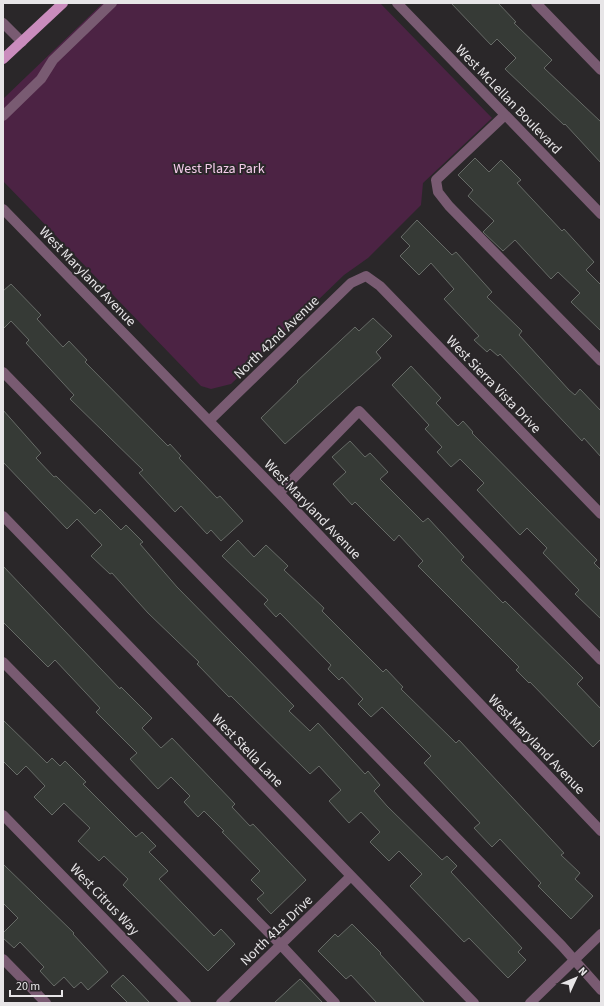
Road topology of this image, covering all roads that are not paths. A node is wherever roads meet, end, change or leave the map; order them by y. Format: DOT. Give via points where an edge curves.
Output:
graph roads {
  1 [pos="63,3"];
  2 [pos="112,3"];
  3 [pos="397,3"];
  4 [pos="536,3"];
  5 [pos="3,23"];
  6 [pos="22,42"];
  7 [pos="3,60"];
  8 [pos="601,70"];
  9 [pos="505,115"];
  10 [pos="3,116"];
  11 [pos="3,209"];
  12 [pos="601,214"];
  13 [pos="366,276"];
  14 [pos="601,361"];
  15 [pos="3,372"];
  16 [pos="210,421"];
  17 [pos="279,493"];
  18 [pos="601,514"];
  19 [pos="3,516"];
  20 [pos="601,660"];
  21 [pos="3,662"];
  22 [pos="3,814"];
  23 [pos="601,831"];
  24 [pos="351,876"];
  25 [pos="601,934"];
  26 [pos="281,945"];
  27 [pos="3,959"];
  28 [pos="575,960"];
  29 [pos="601,990"];
  30 [pos="46,1003"];
  31 [pos="186,1003"];
  32 [pos="220,1003"];
  33 [pos="335,1003"];
  34 [pos="474,1003"];
  35 [pos="530,1003"];
  1 -- 6 [label="main road"];
  2 -- 10 [label="street" via="53,60 41,79"];
  3 -- 9 [label="street, West McLellan Boulevard"];
  4 -- 8 [label="street"];
  5 -- 6 [label="street"];
  6 -- 7 [label="main road"];
  9 -- 12 [label="street, West McLellan Boulevard"];
  9 -- 14 [label="street" via="436,180 438,192"];
  11 -- 16 [label="street, West Maryland Avenue"];
  13 -- 16 [label="street, North 42nd Avenue" via="351,283"];
  13 -- 18 [label="street, West Sierra Vista Drive" via="380,286"];
  15 -- 28 [label="street"];
  16 -- 17 [label="street, West Maryland Avenue"];
  17 -- 20 [label="street" via="359,411"];
  17 -- 23 [label="street, West Maryland Avenue"];
  19 -- 24 [label="street, West Stella Lane"];
  21 -- 26 [label="street"];
  22 -- 31 [label="street, West Citrus Way"];
  24 -- 26 [label="street, North 41st Drive"];
  24 -- 34 [label="street, West Stella Lane"];
  25 -- 28 [label="street"];
  26 -- 32 [label="street, North 41st Drive"];
  26 -- 33 [label="street"];
  27 -- 30 [label="street"];
  28 -- 29 [label="street"];
  28 -- 35 [label="street"];
}
